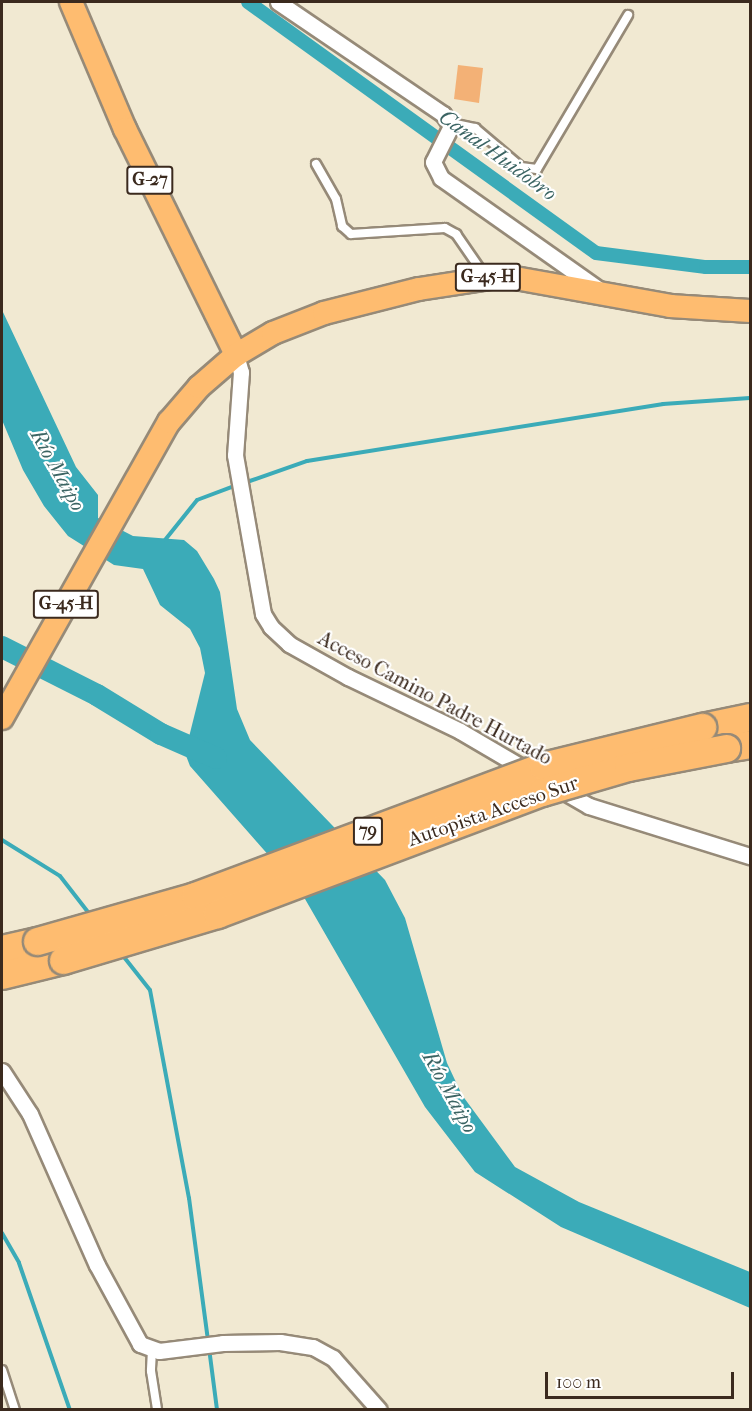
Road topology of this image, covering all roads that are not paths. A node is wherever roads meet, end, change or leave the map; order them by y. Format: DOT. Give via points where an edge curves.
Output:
graph roads {
  1 [pos="71,2"];
  2 [pos="278,2"];
  3 [pos="628,15"];
  4 [pos="449,128"];
  5 [pos="316,164"];
  6 [pos="485,277"];
  7 [pos="605,293"];
  8 [pos="750,310"];
  9 [pos="236,355"];
  10 [pos="750,717"];
  11 [pos="2,718"];
  12 [pos="738,746"];
  13 [pos="750,856"];
  14 [pos="2,949"];
  15 [pos="2,975"];
  16 [pos="2,1071"];
  17 [pos="152,1350"];
  18 [pos="2,1370"];
  19 [pos="15,1410"];
  20 [pos="157,1410"];
  21 [pos="379,1410"];
  1 -- 9 [label="main road, G-27" via="125,129"];
  2 -- 4 [label="street"];
  3 -- 4 [label="lane" via="537,169 521,167 475,128"];
  4 -- 7 [label="street" via="433,162 441,178"];
  5 -- 6 [label="lane" via="336,199 342,226 351,234 445,228 456,234"];
  6 -- 7 [label="main road, G-45-H" via="527,278"];
  6 -- 9 [label="main road, G-45-H" via="308,318"];
  7 -- 8 [label="main road, G-45-H" via="670,306"];
  9 -- 11 [label="main road, G-45-H" via="179,408"];
  9 -- 13 [label="street, Acceso Camino Padre Hurtado" via="241,372 235,454 242,506 263,614 289,644 460,731 589,806"];
  10 -- 14 [label="highway, Autopista Acceso Sur / 79, bridge" via="543,766 195,896"];
  12 -- 15 [label="highway, Autopista Acceso Sur / 79, bridge" via="628,767 542,792 226,911"];
  16 -- 17 [label="street" via="30,1114 132,1334"];
  17 -- 20 [label="lane" via="150,1371"];
  17 -- 21 [label="street" via="223,1343 280,1342 313,1347 333,1359"];
  18 -- 19 [label="lane"];
}
